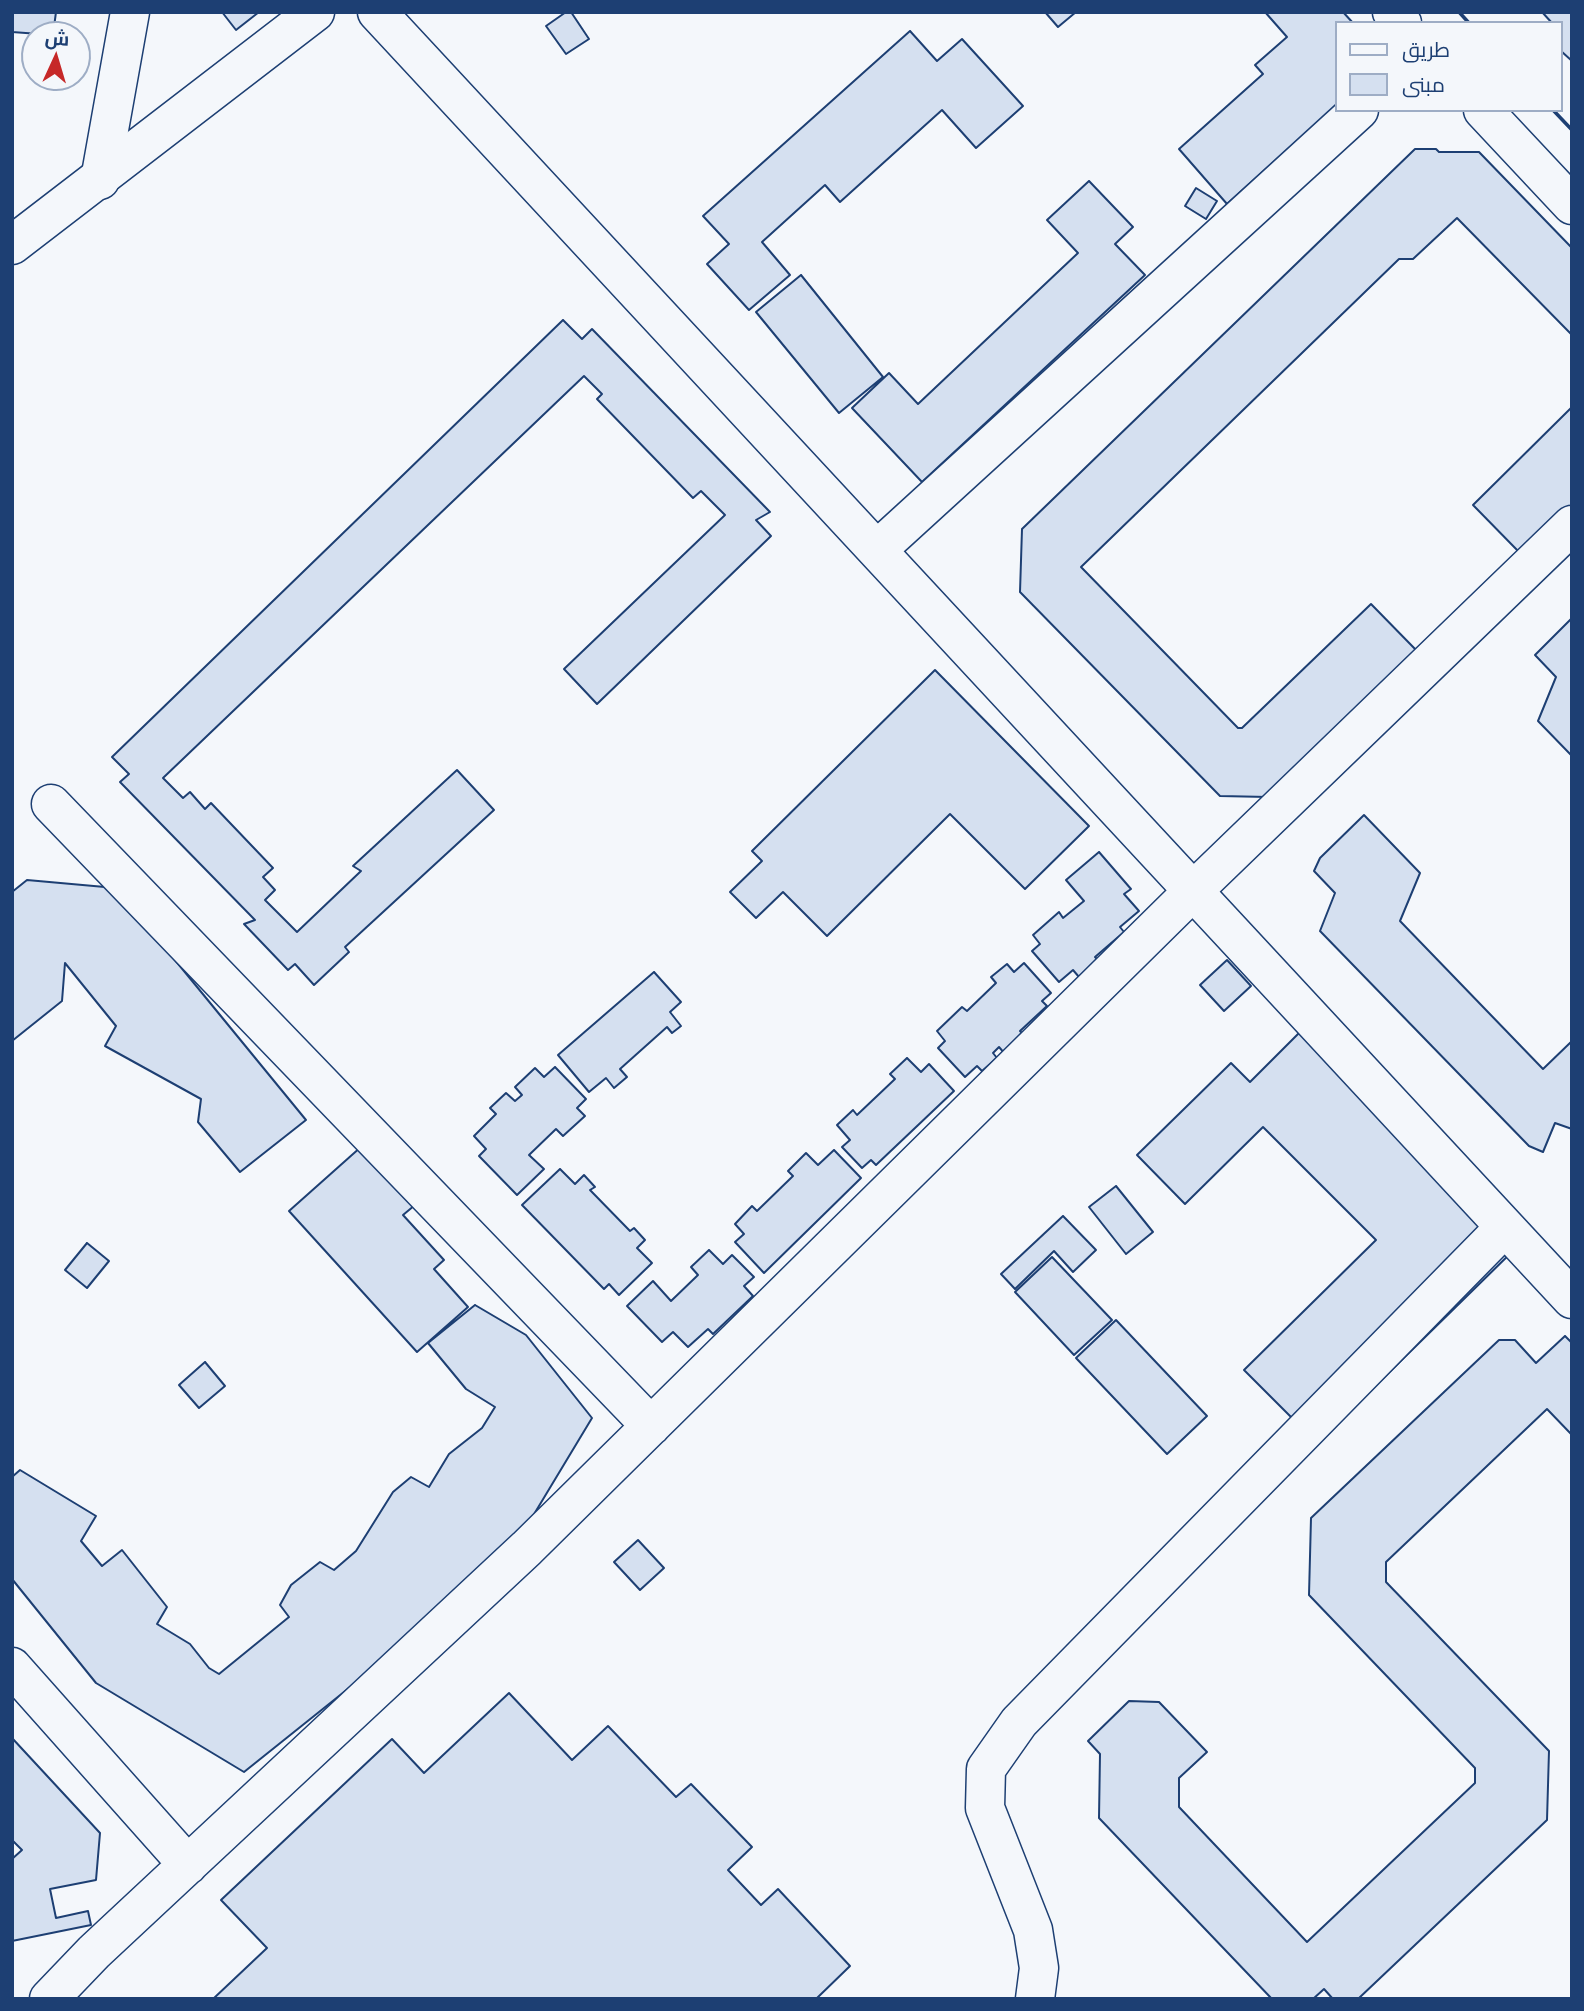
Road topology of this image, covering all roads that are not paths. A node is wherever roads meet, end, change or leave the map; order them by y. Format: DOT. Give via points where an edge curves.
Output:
graph roads {
  1 [pos="130,12"];
  2 [pos="315,12"];
  3 [pos="377,12"];
  4 [pos="1357,112"];
  5 [pos="1485,112"];
  6 [pos="100,180"];
  7 [pos="1565,185"];
  8 [pos="12,246"];
  9 [pos="1572,525"];
  10 [pos="877,550"];
  11 [pos="51,804"];
  12 [pos="1193,891"];
  13 [pos="1505,1227"];
  14 [pos="1572,1299"];
  15 [pos="651,1426"];
  16 [pos="12,1667"];
  17 [pos="188,1865"];
  18 [pos="49,1999"];
  19 [pos="1035,1999"];
  1 -- 6 [label="street"];
  2 -- 6 [label="street"];
  3 -- 10 [label="street"];
  4 -- 10 [label="street"];
  5 -- 7 [label="street"];
  6 -- 8 [label="street"];
  9 -- 12 [label="street"];
  10 -- 12 [label="street"];
  11 -- 15 [label="street"];
  12 -- 13 [label="street"];
  12 -- 15 [label="street"];
  13 -- 14 [label="street"];
  13 -- 19 [label="street" via="1019,1723 986,1769 985,1808 1033,1930 1039,1968"];
  15 -- 17 [label="street"];
  16 -- 17 [label="street"];
  17 -- 18 [label="street"];
}
